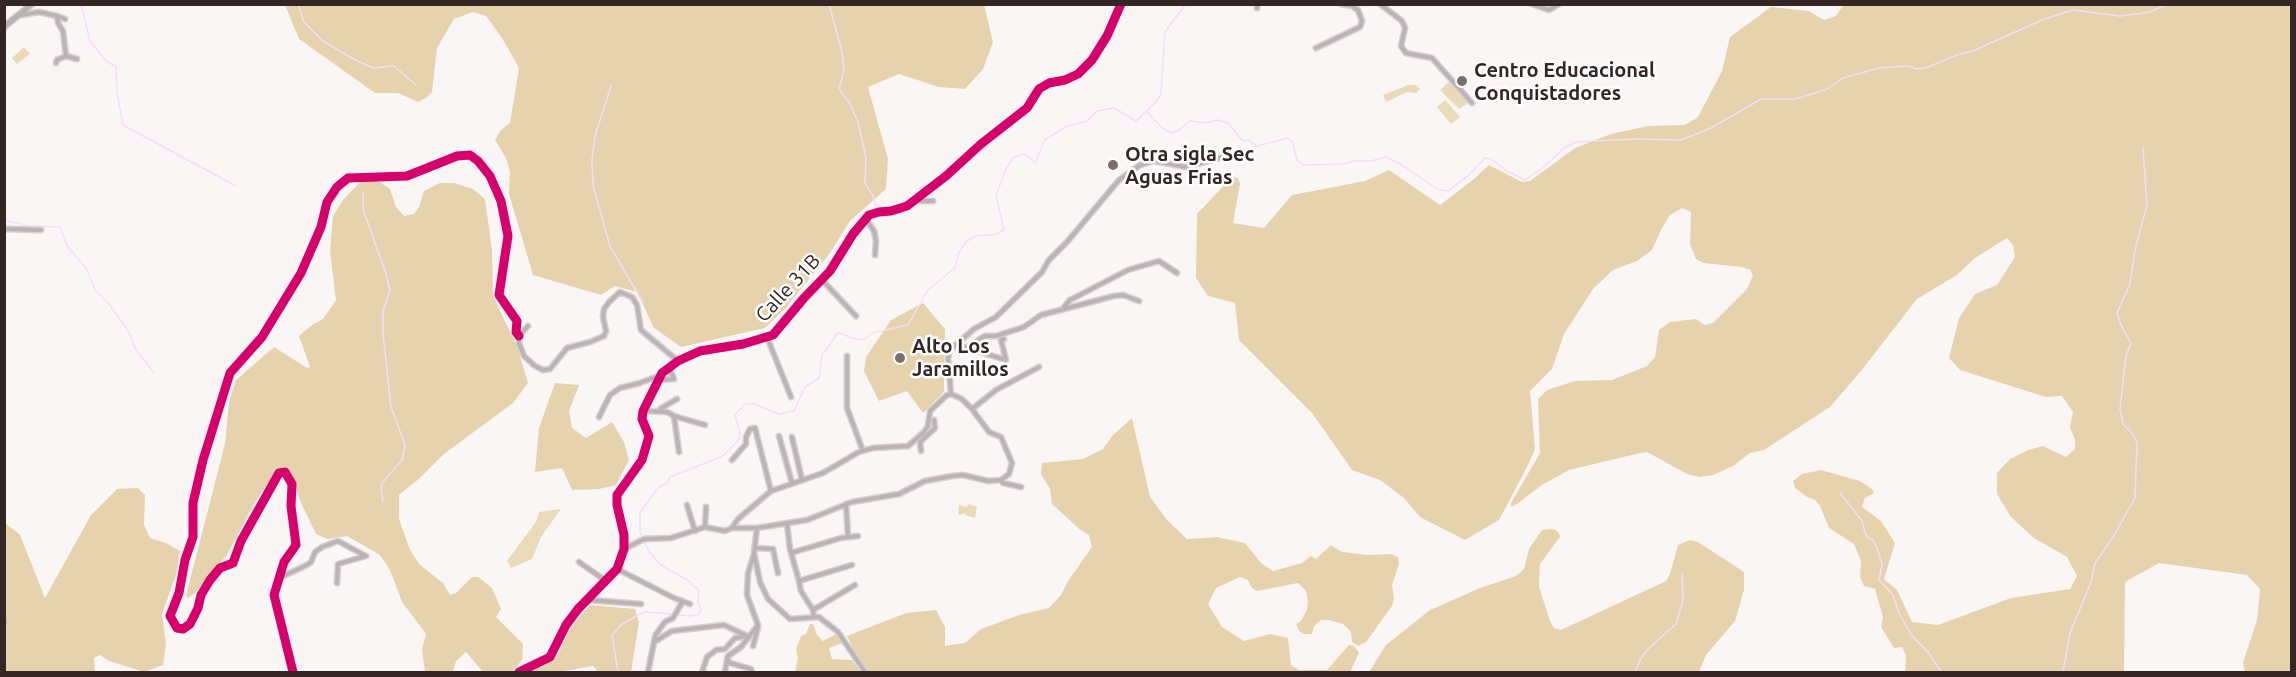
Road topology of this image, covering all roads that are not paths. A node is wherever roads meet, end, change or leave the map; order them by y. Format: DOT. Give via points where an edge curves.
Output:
graph roads {
  1 [pos="32,4"];
  2 [pos="1121,4"];
  3 [pos="1341,4"];
  4 [pos="1380,4"];
  5 [pos="1532,4"];
  6 [pos="1560,4"];
  7 [pos="20,15"];
  8 [pos="57,16"];
  9 [pos="65,19"];
  10 [pos="4,27"];
  11 [pos="1316,48"];
  12 [pos="66,56"];
  13 [pos="77,58"];
  14 [pos="56,63"];
  15 [pos="1472,103"];
  16 [pos="1231,155"];
  17 [pos="917,198"];
  18 [pos="933,201"];
  19 [pos="866,219"];
  20 [pos="4,229"];
  21 [pos="41,230"];
  22 [pos="875,255"];
  23 [pos="1177,273"];
  24 [pos="822,280"];
  25 [pos="1139,301"];
  26 [pos="1062,309"];
  27 [pos="856,316"];
  28 [pos="528,326"];
  29 [pos="519,336"];
  30 [pos="767,337"];
  31 [pos="1004,339"];
  32 [pos="954,345"];
  33 [pos="966,348"];
  34 [pos="847,356"];
  35 [pos="678,361"];
  36 [pos="1039,367"];
  37 [pos="668,368"];
  38 [pos="660,377"];
  39 [pos="951,394"];
  40 [pos="791,397"];
  41 [pos="677,399"];
  42 [pos="972,409"];
  43 [pos="657,410"];
  44 [pos="643,411"];
  45 [pos="674,416"];
  46 [pos="599,417"];
  47 [pos="934,420"];
  48 [pos="705,425"];
  49 [pos="779,436"];
  50 [pos="792,437"];
  51 [pos="863,451"];
  52 [pos="921,451"];
  53 [pos="679,452"];
  54 [pos="732,460"];
  55 [pos="802,480"];
  56 [pos="1000,480"];
  57 [pos="792,483"];
  58 [pos="1021,487"];
  59 [pos="771,491"];
  60 [pos="846,504"];
  61 [pos="687,506"];
  62 [pos="706,507"];
  63 [pos="788,524"];
  64 [pos="705,527"];
  65 [pos="732,528"];
  66 [pos="757,528"];
  67 [pos="695,531"];
  68 [pos="848,536"];
  69 [pos="858,536"];
  70 [pos="624,549"];
  71 [pos="755,551"];
  72 [pos="791,553"];
  73 [pos="579,562"];
  74 [pos="852,565"];
  75 [pos="617,569"];
  76 [pos="778,573"];
  77 [pos="278,579"];
  78 [pos="799,581"];
  79 [pos="607,582"];
  80 [pos="337,583"];
  81 [pos="855,585"];
  82 [pos="589,600"];
  83 [pos="683,601"];
  84 [pos="641,604"];
  85 [pos="690,604"];
  86 [pos="813,610"];
  87 [pos="814,617"];
  88 [pos="758,626"];
  89 [pos="747,636"];
  90 [pos="654,642"];
  91 [pos="753,646"];
  92 [pos="727,659"];
  93 [pos="293,672"];
  94 [pos="519,672"];
  95 [pos="648,672"];
  96 [pos="702,672"];
  97 [pos="726,672"];
  98 [pos="752,672"];
  99 [pos="865,672"];
  1 -- 7 [label="street"];
  2 -- 17 [label="street" via="1107,36 1078,74 1039,89 1027,108"];
  3 -- 11 [label="street" via="1358,10 1360,27"];
  4 -- 15 [label="street" via="1402,21 1405,28 1401,46 1406,53 1432,58"];
  5 -- 6 [label="street" via="1549,10"];
  7 -- 8 [label="street" via="39,12"];
  7 -- 10 [label="street"];
  8 -- 9 [label="street"];
  8 -- 12 [label="street"];
  12 -- 13 [label="street"];
  12 -- 14 [label="street"];
  16 -- 32 [label="street" via="1186,167 1154,161 1135,168 1119,180 1048,260 1042,272 996,317"];
  17 -- 18 [label="street"];
  17 -- 19 [label="street" via="901,209 879,212"];
  19 -- 22 [label="street" via="874,231"];
  19 -- 24 [label="street, Calle 31B"];
  20 -- 21 [label="street"];
  23 -- 26 [label="street" via="1159,261 1128,270 1070,300"];
  24 -- 27 [label="street"];
  24 -- 30 [label="street, Calle 31B" via="780,328"];
  25 -- 26 [label="street" via="1123,295"];
  26 -- 33 [label="street" via="1041,315 1024,327 985,336"];
  28 -- 29 [label="street"];
  29 -- 35 [label="street" via="528,361 543,370 550,369 567,348 604,336 604,309 620,292 632,297 637,305 641,330"];
  29 -- 77 [label="street" via="517,321 499,295 508,236 501,201 478,161 470,155 458,156 407,176 348,178 337,187 327,202 301,273 262,337 230,373 202,460 193,503 193,537 170,616 173,624 183,629 190,624 210,580 220,568 233,563 279,473 285,472 292,484 296,545"];
  30 -- 35 [label="street, Calle 31B" via="700,351"];
  30 -- 40 [label="street"];
  31 -- 33 [label="street" via="1001,340 1006,360"];
  32 -- 33 [label="street"];
  32 -- 39 [label="street" via="948,358"];
  34 -- 51 [label="street" via="847,408"];
  35 -- 37 [label="street, Calle 31B"];
  36 -- 42 [label="street" via="996,390"];
  37 -- 38 [label="street, Calle 31B"];
  37 -- 38 [label="street" via="674,379"];
  38 -- 44 [label="street, Calle 31B"];
  38 -- 46 [label="street" via="620,388 610,395"];
  39 -- 42 [label="street"];
  39 -- 51 [label="street" via="930,411 928,426 914,442 902,448"];
  41 -- 43 [label="street"];
  42 -- 56 [label="street" via="988,432 1001,437 1011,460 1009,474"];
  43 -- 44 [label="street"];
  43 -- 45 [label="street"];
  44 -- 70 [label="street" via="649,436 642,460 617,495"];
  45 -- 48 [label="street"];
  45 -- 53 [label="street"];
  47 -- 52 [label="street" via="935,428 920,442"];
  49 -- 57 [label="street"];
  50 -- 55 [label="street"];
  51 -- 55 [label="street"];
  54 -- 59 [label="street" via="746,444 750,429 755,428"];
  55 -- 57 [label="street"];
  56 -- 58 [label="street"];
  56 -- 60 [label="street" via="952,476 925,481 899,494"];
  57 -- 59 [label="street"];
  59 -- 65 [label="street"];
  60 -- 63 [label="street"];
  60 -- 68 [label="street"];
  61 -- 67 [label="street"];
  62 -- 64 [label="street"];
  63 -- 66 [label="street"];
  63 -- 72 [label="street"];
  64 -- 65 [label="street" via="725,531"];
  64 -- 67 [label="street"];
  65 -- 66 [label="street"];
  66 -- 71 [label="street"];
  67 -- 70 [label="street" via="671,538 644,539"];
  68 -- 69 [label="street"];
  68 -- 72 [label="street"];
  70 -- 75 [label="street"];
  71 -- 76 [label="street" via="773,549"];
  71 -- 87 [label="street" via="760,582 768,599 790,619"];
  71 -- 88 [label="street" via="747,595"];
  72 -- 78 [label="street"];
  73 -- 79 [label="street"];
  74 -- 78 [label="street"];
  75 -- 79 [label="street"];
  75 -- 83 [label="street"];
  77 -- 80 [label="street" via="307,565 315,552 338,541 366,556 338,564"];
  77 -- 93 [label="street" via="274,595"];
  78 -- 86 [label="street"];
  79 -- 82 [label="street"];
  81 -- 86 [label="street"];
  82 -- 84 [label="street"];
  82 -- 94 [label="street" via="566,625 550,657"];
  83 -- 85 [label="street"];
  83 -- 90 [label="street"];
  86 -- 87 [label="street"];
  87 -- 99 [label="street" via="838,632"];
  88 -- 89 [label="street"];
  88 -- 91 [label="street"];
  89 -- 90 [label="street" via="724,625 681,628"];
  89 -- 92 [label="street"];
  89 -- 96 [label="street" via="735,638 725,649 707,657"];
  90 -- 95 [label="street"];
  92 -- 97 [label="street"];
  92 -- 98 [label="street"];
}
